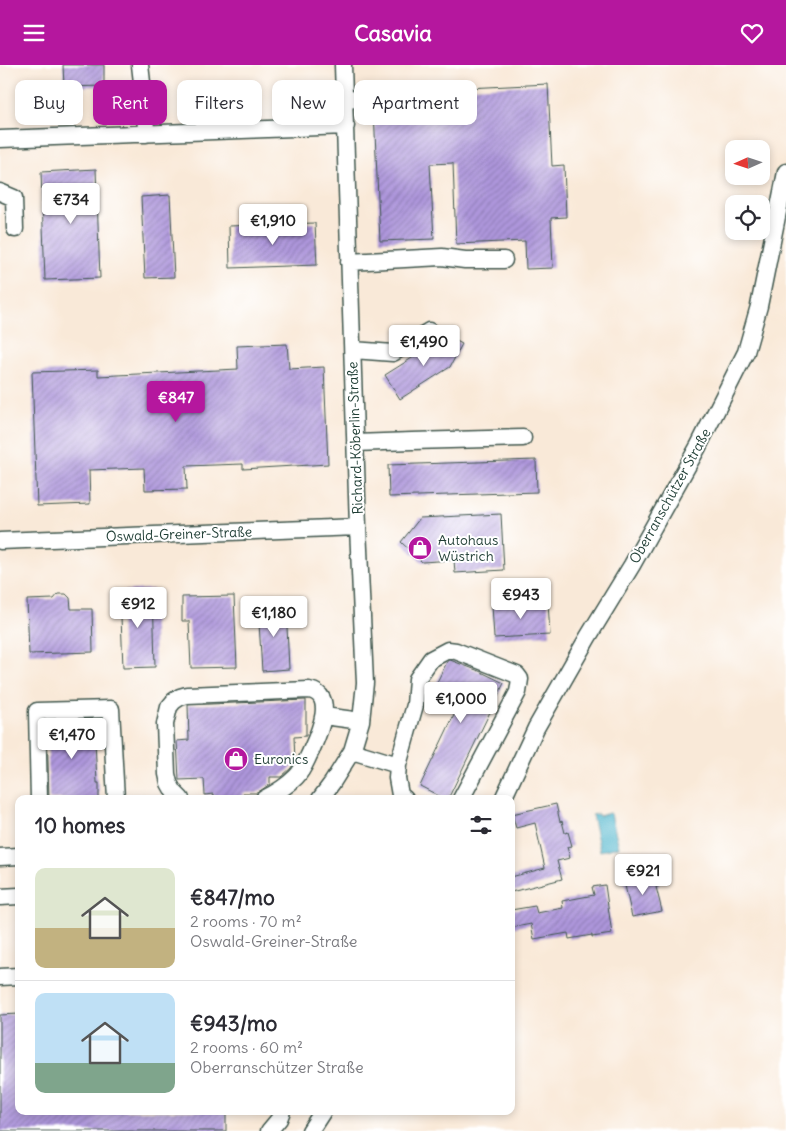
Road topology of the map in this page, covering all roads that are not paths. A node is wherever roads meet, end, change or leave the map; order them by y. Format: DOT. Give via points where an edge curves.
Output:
graph roads {
  1 [pos="140,65"];
  2 [pos="343,65"];
  3 [pos="354,99"];
  4 [pos="345,100"];
  5 [pos="346,126"];
  6 [pos="146,134"];
  7 [pos="0,139"];
  8 [pos="786,172"];
  9 [pos="0,192"];
  10 [pos="15,229"];
  11 [pos="504,260"];
  12 [pos="349,262"];
  13 [pos="429,331"];
  14 [pos="353,350"];
  15 [pos="523,438"];
  16 [pos="355,443"];
  17 [pos="358,527"];
  18 [pos="0,541"];
  19 [pos="324,716"];
  20 [pos="361,721"];
  21 [pos="352,751"];
  22 [pos="398,765"];
  23 [pos="39,795"];
  24 [pos="116,795"];
  25 [pos="177,795"];
  26 [pos="272,795"];
  27 [pos="323,795"];
  28 [pos="400,795"];
  29 [pos="463,795"];
  30 [pos="505,795"];
  31 [pos="15,856"];
  32 [pos="0,857"];
  33 [pos="15,896"];
  34 [pos="0,897"];
  35 [pos="15,976"];
  36 [pos="0,977"];
  37 [pos="280,1115"];
  38 [pos="321,1115"];
  39 [pos="268,1131"];
  40 [pos="310,1131"];
  1 -- 6 [label="street"];
  2 -- 4 [label="street, Richard-Köberlin-Straße"];
  3 -- 4 [label="street"];
  4 -- 5 [label="street, Richard-Köberlin-Straße"];
  5 -- 6 [label="street"];
  5 -- 12 [label="street, Richard-Köberlin-Straße"];
  6 -- 7 [label="street"];
  8 -- 30 [label="street, Oberranschützer Straße" via="759,306 746,352 698,447 536,728"];
  9 -- 10 [label="street" via="14,198"];
  11 -- 12 [label="street" via="442,257"];
  12 -- 14 [label="street, Richard-Köberlin-Straße"];
  13 -- 14 [label="street" via="393,353"];
  14 -- 16 [label="street, Richard-Köberlin-Straße"];
  15 -- 16 [label="street"];
  16 -- 17 [label="street, Richard-Köberlin-Straße"];
  17 -- 18 [label="street, Oswald-Greiner-Straße"];
  17 -- 20 [label="street, Richard-Köberlin-Straße" via="365,683"];
  19 -- 20 [label="street"];
  19 -- 25 [label="street" via="321,695 309,690 180,697 169,707 165,724 167,774"];
  19 -- 26 [label="street" via="298,776"];
  20 -- 21 [label="street, Richard-Köberlin-Straße"];
  21 -- 22 [label="street"];
  21 -- 27 [label="street, Richard-Köberlin-Straße"];
  22 -- 28 [label="street" via="396,778"];
  22 -- 29 [label="street" via="415,705 416,679 431,659 456,651 517,675 520,679 518,692"];
  23 -- 24 [label="street" via="37,711 111,709"];
  31 -- 32 [label="street"];
  33 -- 34 [label="street"];
  35 -- 36 [label="street"];
  37 -- 39 [label="street"];
  38 -- 40 [label="street"];
}
